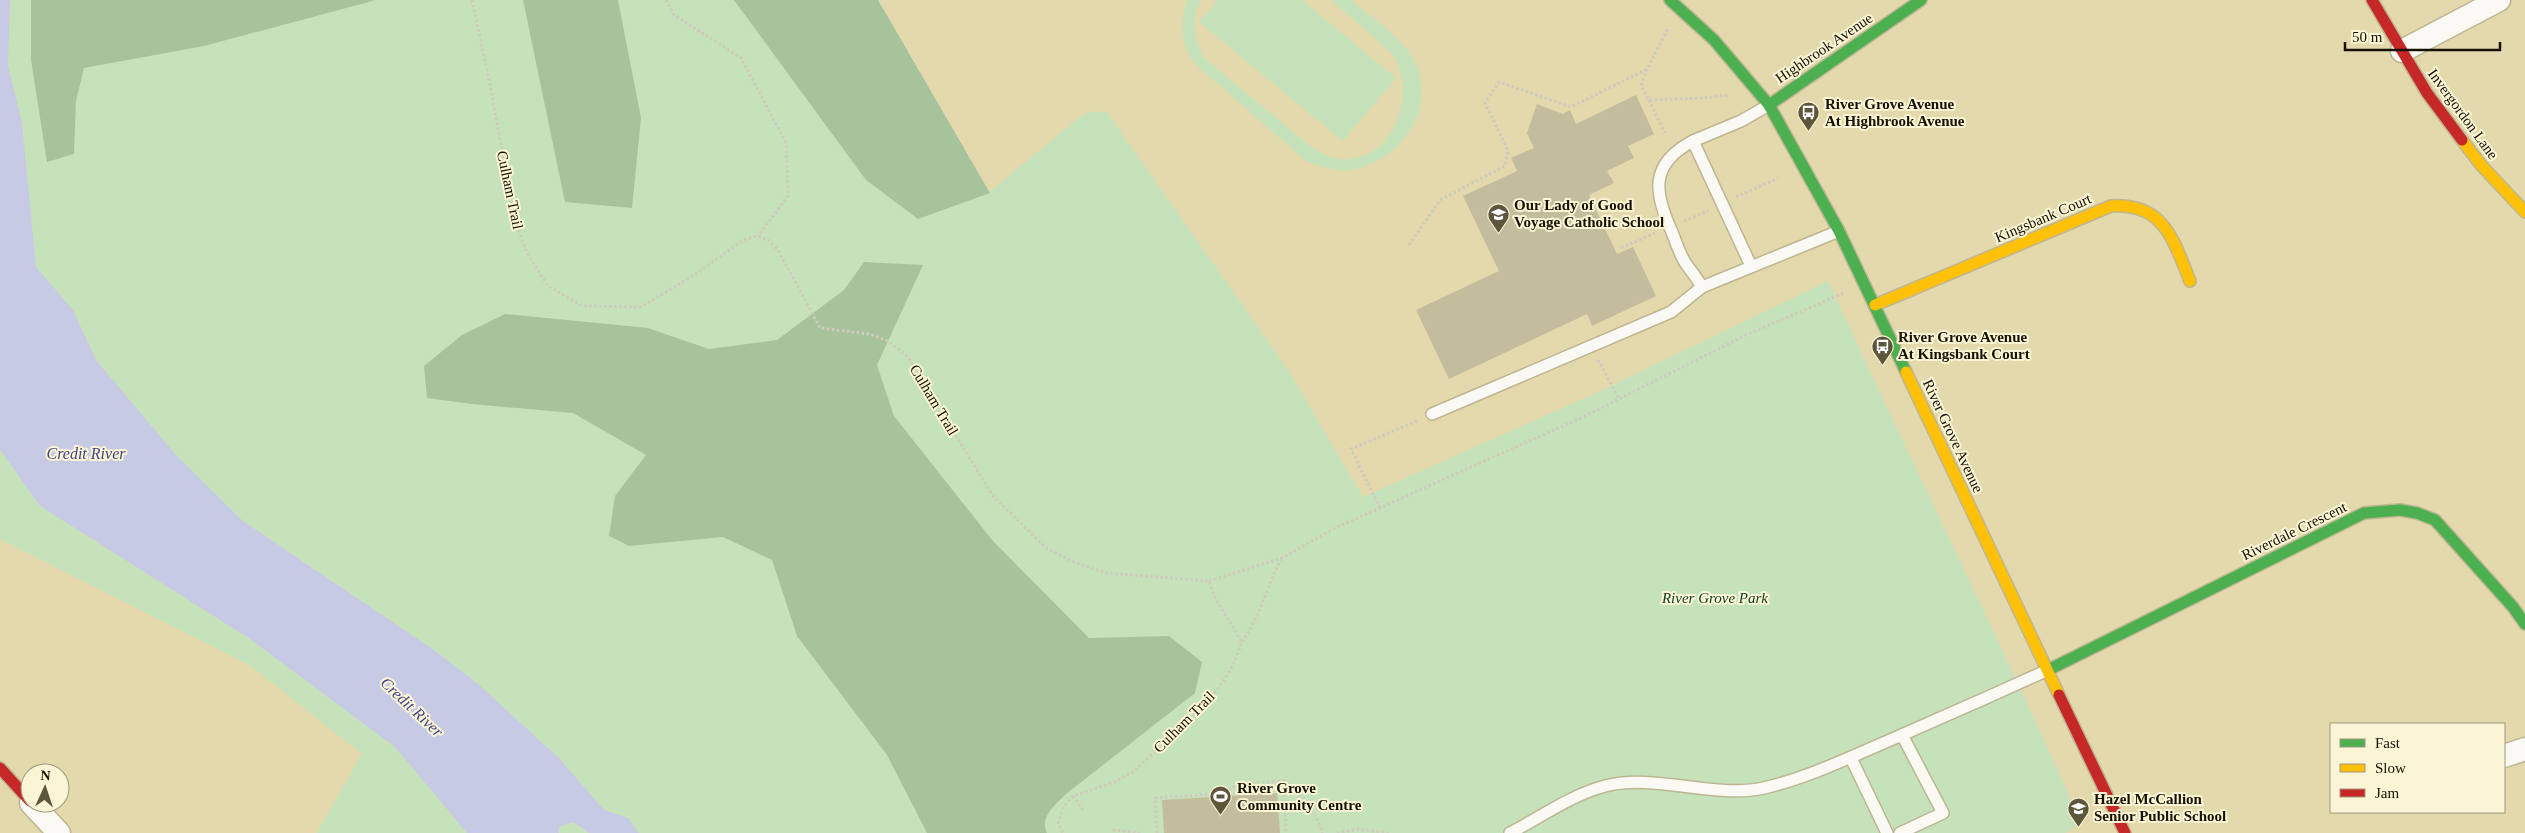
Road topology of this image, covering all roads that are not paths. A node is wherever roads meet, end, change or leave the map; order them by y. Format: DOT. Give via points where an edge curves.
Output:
graph roads {
  1 [pos="1670,0"];
  2 [pos="1921,0"];
  3 [pos="2372,0"];
  4 [pos="2500,0"];
  5 [pos="2402,51"];
  6 [pos="1769,105"];
  7 [pos="1693,141"];
  8 [pos="2525,212"];
  9 [pos="1839,231"];
  10 [pos="1751,266"];
  11 [pos="2190,281"];
  12 [pos="1702,287"];
  13 [pos="1875,305"];
  14 [pos="1432,414"];
  15 [pos="2525,624"];
  16 [pos="2048,670"];
  17 [pos="1902,735"];
  18 [pos="2525,749"];
  19 [pos="2505,756"];
  20 [pos="1851,758"];
  21 [pos="0,768"];
  22 [pos="20,790"];
  23 [pos="41,813"];
  24 [pos="59,833"];
  25 [pos="1510,833"];
  26 [pos="1887,833"];
  27 [pos="1900,833"];
  28 [pos="2125,833"];
  1 -- 6 [label="street, River Grove Avenue" via="1714,40"];
  2 -- 6 [label="street, Highbrook Avenue"];
  3 -- 5 [label="street, Invergordon Lane"];
  4 -- 5 [label="street"];
  5 -- 8 [label="street, Invergordon Lane" via="2427,93 2481,166"];
  6 -- 7 [label="lane"];
  6 -- 9 [label="street, River Grove Avenue"];
  7 -- 10 [label="lane"];
  7 -- 12 [label="lane" via="1678,148 1661,173 1657,193 1686,264"];
  9 -- 10 [label="lane"];
  9 -- 13 [label="street, River Grove Avenue"];
  10 -- 12 [label="lane"];
  11 -- 13 [label="street, Kingsbank Court" via="2174,241 2151,211 2124,203"];
  12 -- 14 [label="lane" via="1671,312"];
  13 -- 16 [label="street, River Grove Avenue"];
  15 -- 16 [label="street, Riverdale Crescent" via="2435,520 2399,508 2364,513"];
  16 -- 17 [label="lane"];
  16 -- 28 [label="street, River Grove Avenue"];
  17 -- 20 [label="lane"];
  17 -- 27 [label="lane" via="1943,813"];
  18 -- 19 [label="street"];
  20 -- 25 [label="lane" via="1762,788 1606,786 1573,798"];
  20 -- 26 [label="lane"];
  21 -- 22 [label="street"];
  23 -- 24 [label="street"];
}
